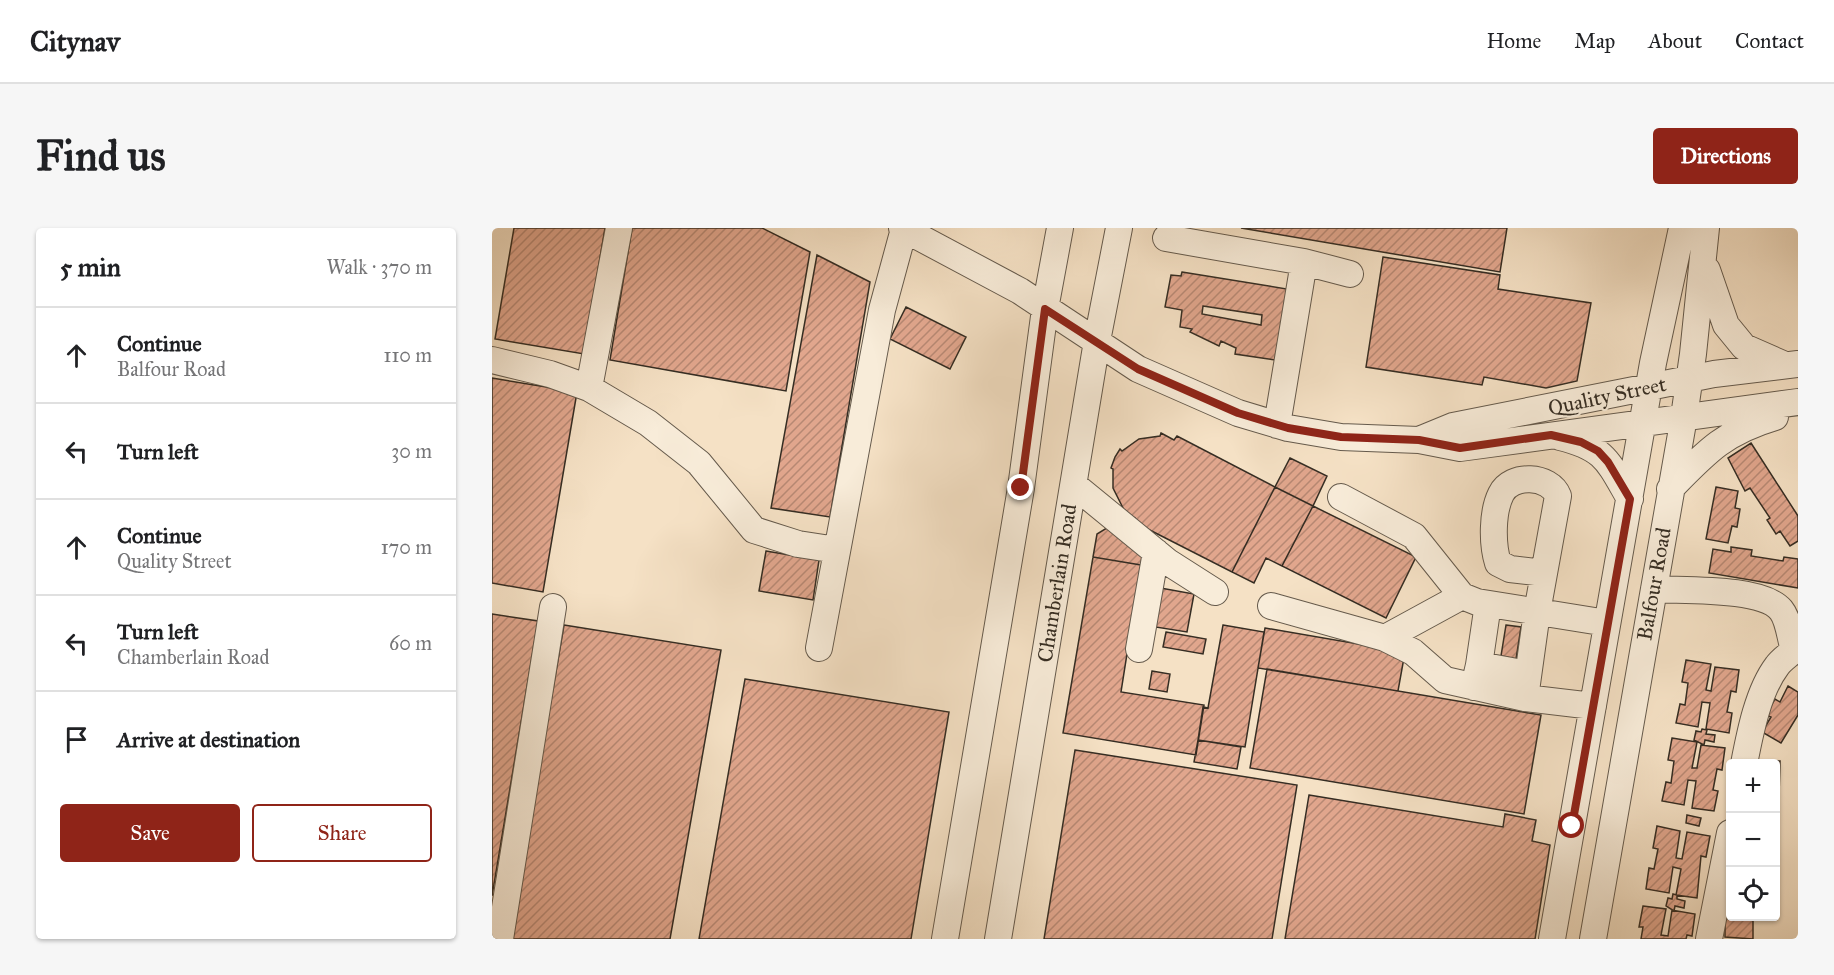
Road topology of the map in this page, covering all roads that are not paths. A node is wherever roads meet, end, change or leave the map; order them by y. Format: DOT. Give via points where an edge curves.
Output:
graph roads {
  1 [pos="619,228"];
  2 [pos="903,228"];
  3 [pos="1060,228"];
  4 [pos="1119,228"];
  5 [pos="1682,228"];
  6 [pos="1706,228"];
  7 [pos="1166,238"];
  8 [pos="1704,261"];
  9 [pos="1304,262"];
  10 [pos="1350,274"];
  11 [pos="1045,309"];
  12 [pos="1096,341"];
  13 [pos="492,360"];
  14 [pos="1792,365"];
  15 [pos="1689,379"];
  16 [pos="1649,387"];
  17 [pos="589,388"];
  18 [pos="1798,402"];
  19 [pos="1798,410"];
  20 [pos="1684,417"];
  21 [pos="1643,423"];
  22 [pos="1277,424"];
  23 [pos="1551,435"];
  24 [pos="1419,440"];
  25 [pos="1074,485"];
  26 [pos="1670,489"];
  27 [pos="1341,498"];
  28 [pos="1630,499"];
  29 [pos="837,550"];
  30 [pos="1156,552"];
  31 [pos="1544,573"];
  32 [pos="1653,589"];
  33 [pos="1215,592"];
  34 [pos="1462,596"];
  35 [pos="1488,604"];
  36 [pos="1271,606"];
  37 [pos="553,608"];
  38 [pos="1537,612"];
  39 [pos="1607,624"];
  40 [pos="1385,638"];
  41 [pos="819,648"];
  42 [pos="1139,649"];
  43 [pos="1797,649"];
  44 [pos="1476,676"];
  45 [pos="1526,686"];
  46 [pos="1593,706"];
  47 [pos="1745,759"];
  48 [pos="1572,826"];
  49 [pos="1612,831"];
  50 [pos="1726,857"];
  51 [pos="500,939"];
  52 [pos="945,939"];
  53 [pos="998,939"];
  54 [pos="1552,939"];
  55 [pos="1593,939"];
  56 [pos="1709,939"];
  1 -- 17 [label="street"];
  2 -- 11 [label="street, Quality Street" via="1020,291"];
  2 -- 29 [label="street" via="882,310"];
  3 -- 11 [label="street"];
  4 -- 12 [label="street, Chamberlain Road"];
  5 -- 16 [label="street, Balfour Road"];
  6 -- 8 [label="street, Balfour Road"];
  7 -- 9 [label="street"];
  8 -- 14 [label="street" via="1726,325 1744,347"];
  8 -- 15 [label="street, Balfour Road"];
  9 -- 10 [label="street"];
  9 -- 22 [label="street"];
  11 -- 12 [label="street, Quality Street"];
  11 -- 52 [label="street" via="1021,488"];
  12 -- 22 [label="street, Quality Street" via="1138,369 1238,413"];
  12 -- 25 [label="street, Chamberlain Road"];
  13 -- 17 [label="street"];
  14 -- 15 [label="street, Quality Street"];
  15 -- 16 [label="street, Quality Street"];
  15 -- 20 [label="street, Balfour Road"];
  16 -- 21 [label="street, Balfour Road"];
  16 -- 24 [label="street, Quality Street" via="1453,426"];
  17 -- 29 [label="street" via="675,442 699,463 754,530 798,544"];
  18 -- 20 [label="street, Quality Street"];
  19 -- 26 [label="street" via="1744,426 1717,443"];
  20 -- 21 [label="street, Quality Street"];
  20 -- 26 [label="street, Balfour Road"];
  21 -- 23 [label="street, Quality Street"];
  21 -- 28 [label="street, Balfour Road"];
  22 -- 24 [label="street, Quality Street" via="1341,437"];
  23 -- 24 [label="street, Quality Street" via="1460,448"];
  23 -- 28 [label="street" via="1581,442 1598,451"];
  25 -- 30 [label="street"];
  25 -- 53 [label="street, Chamberlain Road"];
  26 -- 32 [label="street, Balfour Road"];
  27 -- 34 [label="street" via="1414,536"];
  28 -- 39 [label="street, Balfour Road"];
  29 -- 41 [label="street"];
  30 -- 33 [label="street"];
  30 -- 42 [label="street"];
  31 -- 38 [label="street"];
  32 -- 43 [label="street" via="1753,596 1773,604 1782,611"];
  32 -- 49 [label="street, Balfour Road"];
  34 -- 35 [label="street"];
  34 -- 40 [label="street"];
  35 -- 38 [label="street"];
  35 -- 44 [label="street"];
  36 -- 40 [label="street"];
  37 -- 51 [label="street"];
  38 -- 39 [label="street"];
  38 -- 45 [label="street"];
  39 -- 46 [label="street, Balfour Road"];
  40 -- 44 [label="street" via="1413,652 1445,680"];
  43 -- 47 [label="street" via="1770,676"];
  44 -- 45 [label="street"];
  45 -- 46 [label="street"];
  46 -- 48 [label="street, Balfour Road"];
  48 -- 49 [label="street"];
  48 -- 54 [label="street, Balfour Road"];
  49 -- 55 [label="street, Balfour Road"];
  50 -- 56 [label="street"];
}
